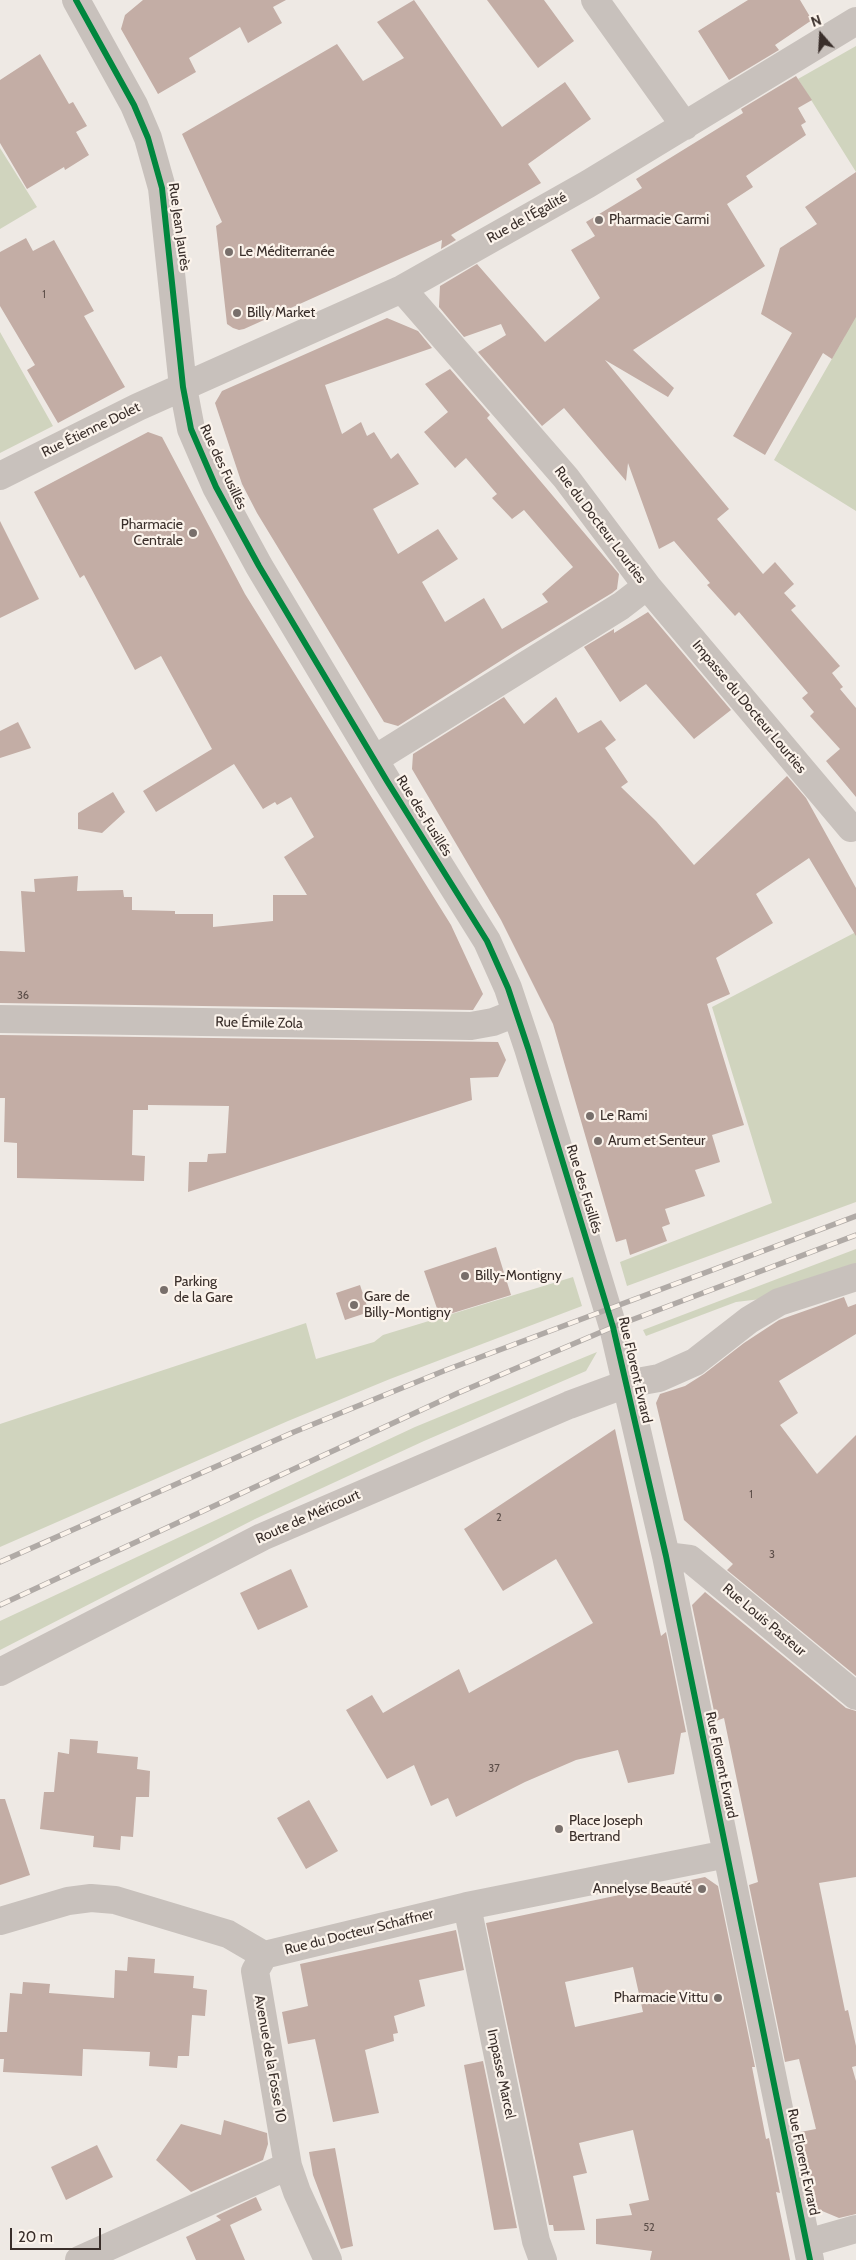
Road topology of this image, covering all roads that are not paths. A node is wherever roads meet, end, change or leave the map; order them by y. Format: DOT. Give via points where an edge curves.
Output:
graph roads {
  1 [pos="76,0"];
  2 [pos="595,0"];
  3 [pos="856,21"];
  4 [pos="685,126"];
  5 [pos="402,289"];
  6 [pos="183,387"];
  7 [pos="0,476"];
  8 [pos="647,586"];
  9 [pos="375,759"];
  10 [pos="851,828"];
  11 [pos="516,1013"];
  12 [pos="0,1019"];
  13 [pos="856,1277"];
  14 [pos="600,1278"];
  15 [pos="626,1384"];
  16 [pos="666,1556"];
  17 [pos="0,1672"];
  18 [pos="856,1696"];
  19 [pos="727,1854"];
  20 [pos="466,1906"];
  21 [pos="0,1921"];
  22 [pos="264,1955"];
  23 [pos="288,2166"];
  24 [pos="856,2229"];
  25 [pos="540,2251"];
  26 [pos="808,2252"];
  27 [pos="107,2254"];
  28 [pos="79,2260"];
  29 [pos="328,2260"];
  1 -- 6 [label="street, Rue Jean Jaurès" via="134,105 148,138 162,188"];
  2 -- 4 [label="street"];
  3 -- 4 [label="street, Rue de l'Égalité"];
  4 -- 5 [label="street, Rue de l'Égalité"];
  5 -- 6 [label="street, Rue de l'Égalité"];
  5 -- 8 [label="street, Rue du Docteur Lourties" via="566,478"];
  6 -- 7 [label="street, Rue Étienne Dolet"];
  6 -- 9 [label="street, Rue des Fusillés" via="191,429 216,487 258,566"];
  8 -- 9 [label="street, Rue du Docteur Lourties" via="621,606"];
  8 -- 10 [label="street, Impasse du Docteur Lourties"];
  9 -- 11 [label="street, Rue des Fusillés" via="488,941"];
  11 -- 12 [label="street, Rue Émile Zola" via="471,1026"];
  11 -- 14 [label="street, Rue des Fusillés"];
  13 -- 15 [label="street, Route de Méricourt" via="779,1302 749,1320 695,1362 659,1378"];
  14 -- 15 [label="street, Rue Florent Evrard"];
  15 -- 16 [label="street, Rue Florent Evrard"];
  15 -- 17 [label="street, Route de Méricourt" via="569,1405 262,1536"];
  16 -- 18 [label="street, Rue Louis Pasteur" via="690,1559"];
  16 -- 19 [label="street, Rue Florent Evrard"];
  19 -- 20 [label="street, Rue du Docteur Schaffner"];
  19 -- 26 [label="street, Rue Florent Evrard"];
  20 -- 22 [label="street, Rue du Docteur Schaffner"];
  20 -- 25 [label="street, Impasse Marcel"];
  21 -- 22 [label="street" via="68,1901 91,1898 115,1900 228,1934"];
  22 -- 23 [label="street, Avenue de la Fosse 10" via="255,1971"];
  23 -- 27 [label="street"];
  23 -- 29 [label="street, Avenue de la Fosse 10"];
  24 -- 26 [label="street"];
  27 -- 28 [label="street"];
}
